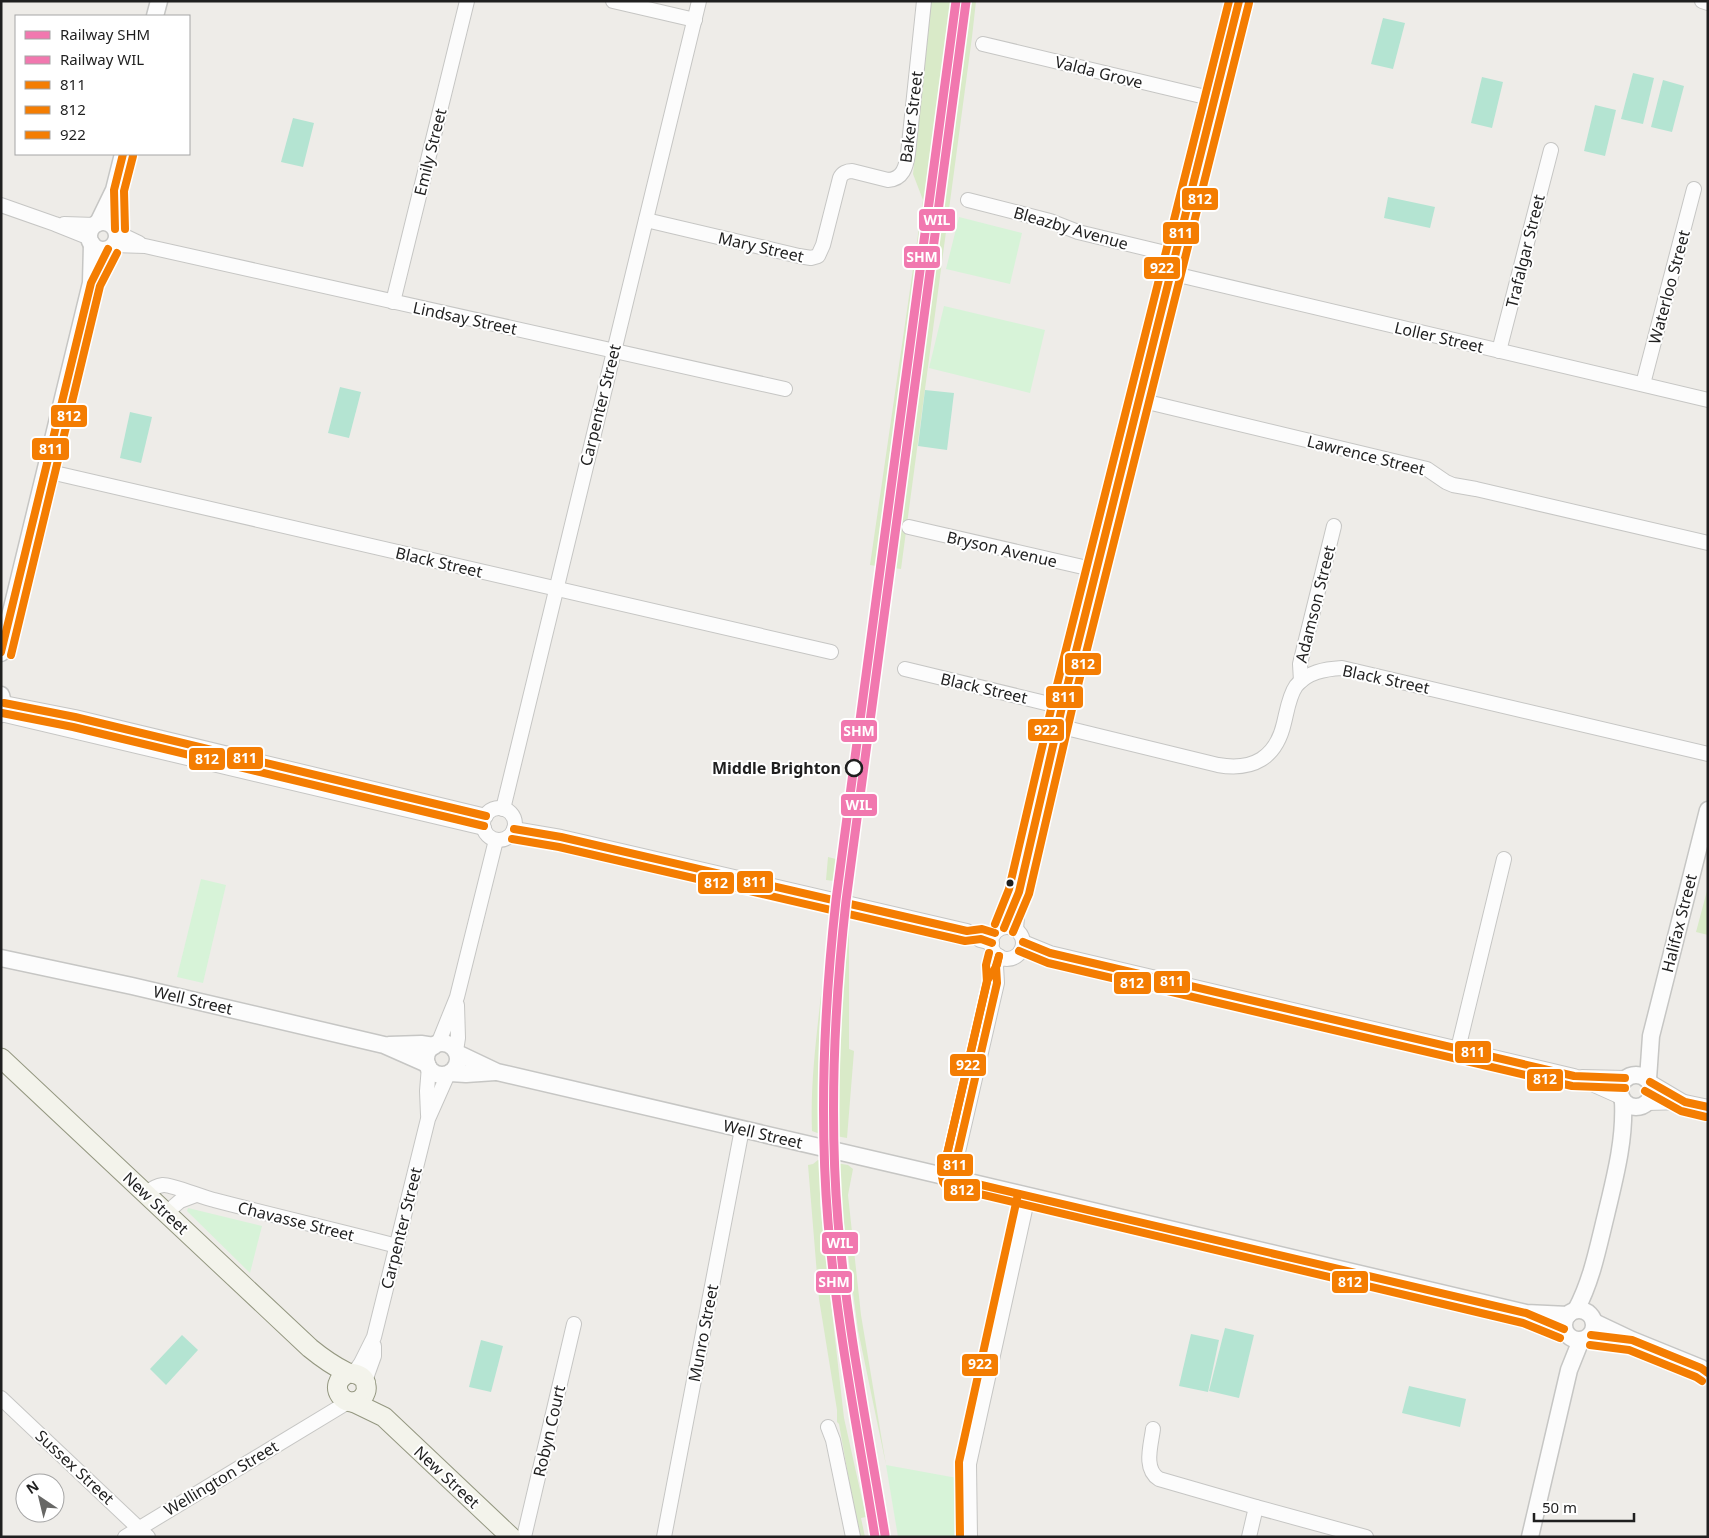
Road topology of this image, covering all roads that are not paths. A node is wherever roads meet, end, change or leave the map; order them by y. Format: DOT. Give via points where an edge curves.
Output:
graph roads {
  1 [pos="159,1"];
  2 [pos="467,1"];
  3 [pos="613,1"];
  4 [pos="699,1"];
  5 [pos="924,1"];
  6 [pos="1239,1"];
  7 [pos="1702,1"];
  8 [pos="1708,3"];
  9 [pos="155,15"];
  10 [pos="694,20"];
  11 [pos="983,44"];
  12 [pos="1214,100"];
  13 [pos="1551,150"];
  14 [pos="123,155"];
  15 [pos="846,172"];
  16 [pos="1694,189"];
  17 [pos="114,190"];
  18 [pos="968,200"];
  19 [pos="1,205"];
  20 [pos="646,220"];
  21 [pos="94,233"];
  22 [pos="113,239"];
  23 [pos="1174,255"];
  24 [pos="1170,273"];
  25 [pos="91,283"];
  26 [pos="393,302"];
  27 [pos="614,351"];
  28 [pos="1499,351"];
  29 [pos="1643,384"];
  30 [pos="785,389"];
  31 [pos="1139,400"];
  32 [pos="1708,400"];
  33 [pos="46,470"];
  34 [pos="1334,526"];
  35 [pos="909,527"];
  36 [pos="1708,543"];
  37 [pos="1096,570"];
  38 [pos="556,589"];
  39 [pos="832,652"];
  40 [pos="1,654"];
  41 [pos="905,669"];
  42 [pos="1301,681"];
  43 [pos="1062,706"];
  44 [pos="2,707"];
  45 [pos="1058,726"];
  46 [pos="1708,754"];
  47 [pos="503,809"];
  48 [pos="1708,810"];
  49 [pos="485,822"];
  50 [pos="514,829"];
  51 [pos="496,840"];
  52 [pos="1504,859"];
  53 [pos="1002,933"];
  54 [pos="1013,952"];
  55 [pos="1,958"];
  56 [pos="457,996"];
  57 [pos="384,1045"];
  58 [pos="436,1045"];
  59 [pos="1458,1049"];
  60 [pos="456,1052"];
  61 [pos="1,1058"];
  62 [pos="428,1065"];
  63 [pos="497,1072"];
  64 [pos="449,1073"];
  65 [pos="1574,1076"];
  66 [pos="1639,1079"];
  67 [pos="1622,1099"];
  68 [pos="1685,1102"];
  69 [pos="1644,1105"];
  70 [pos="1708,1107"];
  71 [pos="428,1118"];
  72 [pos="742,1129"];
  73 [pos="1621,1149"];
  74 [pos="952,1178"];
  75 [pos="146,1193"];
  76 [pos="196,1196"];
  77 [pos="1028,1196"];
  78 [pos="166,1213"];
  79 [pos="397,1246"];
  80 [pos="574,1324"];
  81 [pos="1579,1325"];
  82 [pos="1708,1373"];
  83 [pos="351,1387"];
  84 [pos="1,1398"];
  85 [pos="828,1427"];
  86 [pos="1153,1429"];
  87 [pos="1256,1507"];
  88 [pos="144,1532"];
  89 [pos="124,1537"];
  90 [pos="511,1537"];
  91 [pos="524,1537"];
  92 [pos="664,1537"];
  93 [pos="853,1537"];
  94 [pos="970,1537"];
  95 [pos="1249,1537"];
  96 [pos="1366,1537"];
  97 [pos="1530,1537"];
  1 -- 9 [label="street"];
  2 -- 26 [label="street, Emily Street"];
  3 -- 10 [label="street"];
  4 -- 10 [label="street, Carpenter Street"];
  5 -- 15 [label="street, Baker Street" via="904,170 897,178 888,180"];
  6 -- 12 [label="street"];
  7 -- 8 [label="street"];
  10 -- 20 [label="street, Carpenter Street"];
  11 -- 12 [label="street, Valda Grove"];
  12 -- 23 [label="street"];
  13 -- 28 [label="street, Trafalgar Street"];
  14 -- 17 [label="street"];
  15 -- 20 [label="street, Mary Street" via="840,178 820,253 811,258"];
  16 -- 29 [label="street, Waterloo Street"];
  17 -- 21 [label="street"];
  17 -- 22 [label="street"];
  18 -- 23 [label="street, Bleazby Avenue" via="1050,221 1078,232"];
  19 -- 21 [label="street"];
  20 -- 27 [label="street, Carpenter Street"];
  21 -- 22 [label="street" via="109,224"];
  21 -- 22 [label="street" via="100,249"];
  21 -- 25 [label="street"];
  22 -- 25 [label="street"];
  22 -- 26 [label="street, Lindsay Street"];
  23 -- 24 [label="street"];
  24 -- 28 [label="street, Loller Street"];
  24 -- 31 [label="street"];
  25 -- 33 [label="street"];
  26 -- 27 [label="street, Lindsay Street"];
  27 -- 30 [label="street, Lindsay Street"];
  27 -- 38 [label="street, Carpenter Street"];
  28 -- 29 [label="street, Loller Street"];
  29 -- 32 [label="street, Loller Street"];
  31 -- 36 [label="street, Lawrence Street" via="1427,469 1454,485"];
  31 -- 37 [label="street"];
  33 -- 38 [label="street, Black Street"];
  33 -- 40 [label="street"];
  34 -- 42 [label="street, Adamson Street" via="1300,664"];
  35 -- 37 [label="street, Bryson Avenue"];
  37 -- 43 [label="street"];
  38 -- 39 [label="street, Black Street"];
  38 -- 47 [label="street, Carpenter Street"];
  41 -- 43 [label="street, Black Street"];
  42 -- 45 [label="street" via="1292,693 1276,746 1262,759 1246,766 1218,765"];
  42 -- 46 [label="street, Black Street" via="1325,670 1342,668"];
  43 -- 45 [label="street"];
  44 -- 49 [label="street" via="75,717"];
  45 -- 53 [label="street" via="1019,892"];
  47 -- 49 [label="street" via="493,810"];
  47 -- 50 [label="street" via="514,818"];
  48 -- 66 [label="street, Halifax Street"];
  49 -- 51 [label="street" via="488,836"];
  50 -- 51 [label="street" via="510,836"];
  50 -- 53 [label="street" via="570,839 967,931 980,940"];
  51 -- 56 [label="street"];
  52 -- 59 [label="street"];
  53 -- 54 [label="street" via="994,950"];
  53 -- 54 [label="street" via="1020,933"];
  54 -- 59 [label="street" via="1050,954"];
  54 -- 74 [label="street" via="997,983"];
  55 -- 57 [label="street, Well Street"];
  56 -- 58 [label="street"];
  56 -- 60 [label="street"];
  57 -- 58 [label="street, Well Street"];
  57 -- 62 [label="street, Well Street"];
  58 -- 60 [label="street" via="448,1044"];
  58 -- 62 [label="street" via="428,1054"];
  59 -- 65 [label="street"];
  60 -- 63 [label="street, Well Street"];
  60 -- 64 [label="street" via="456,1066"];
  61 -- 75 [label="main road, New Street"];
  62 -- 64 [label="street" via="435,1073"];
  62 -- 71 [label="street, Carpenter Street"];
  63 -- 64 [label="street, Well Street"];
  63 -- 72 [label="street, Well Street"];
  64 -- 71 [label="street, Carpenter Street"];
  65 -- 66 [label="street"];
  65 -- 67 [label="street"];
  66 -- 67 [label="street" via="1620,1087"];
  66 -- 68 [label="street"];
  66 -- 69 [label="street" via="1652,1093"];
  67 -- 69 [label="street" via="1631,1106"];
  67 -- 73 [label="street"];
  68 -- 69 [label="street"];
  68 -- 70 [label="street"];
  69 -- 73 [label="street"];
  71 -- 79 [label="street, Carpenter Street"];
  72 -- 74 [label="street, Well Street"];
  72 -- 92 [label="street, Munro Street"];
  73 -- 81 [label="street"];
  74 -- 77 [label="street, Well Street"];
  75 -- 76 [label="street, Chavasse Street" via="163,1185"];
  75 -- 78 [label="main road, New Street"];
  76 -- 78 [label="street" via="180,1201"];
  76 -- 79 [label="street, Chavasse Street"];
  77 -- 81 [label="street, Well Street"];
  77 -- 94 [label="street" via="970,1464"];
  78 -- 83 [label="main road, New Street"];
  79 -- 83 [label="street, Carpenter Street" via="374,1337"];
  80 -- 91 [label="street, Robyn Court"];
  81 -- 82 [label="street, Well Street" via="1632,1340"];
  81 -- 97 [label="street"];
  83 -- 88 [label="street, Wellington Street" via="318,1419"];
  83 -- 90 [label="main road, New Street"];
  84 -- 88 [label="street, Sussex Street"];
  85 -- 93 [label="street"];
  86 -- 87 [label="street" via="1149,1465 1153,1475"];
  87 -- 95 [label="street"];
  87 -- 96 [label="street"];
  88 -- 89 [label="street, Wellington Street"];
}
